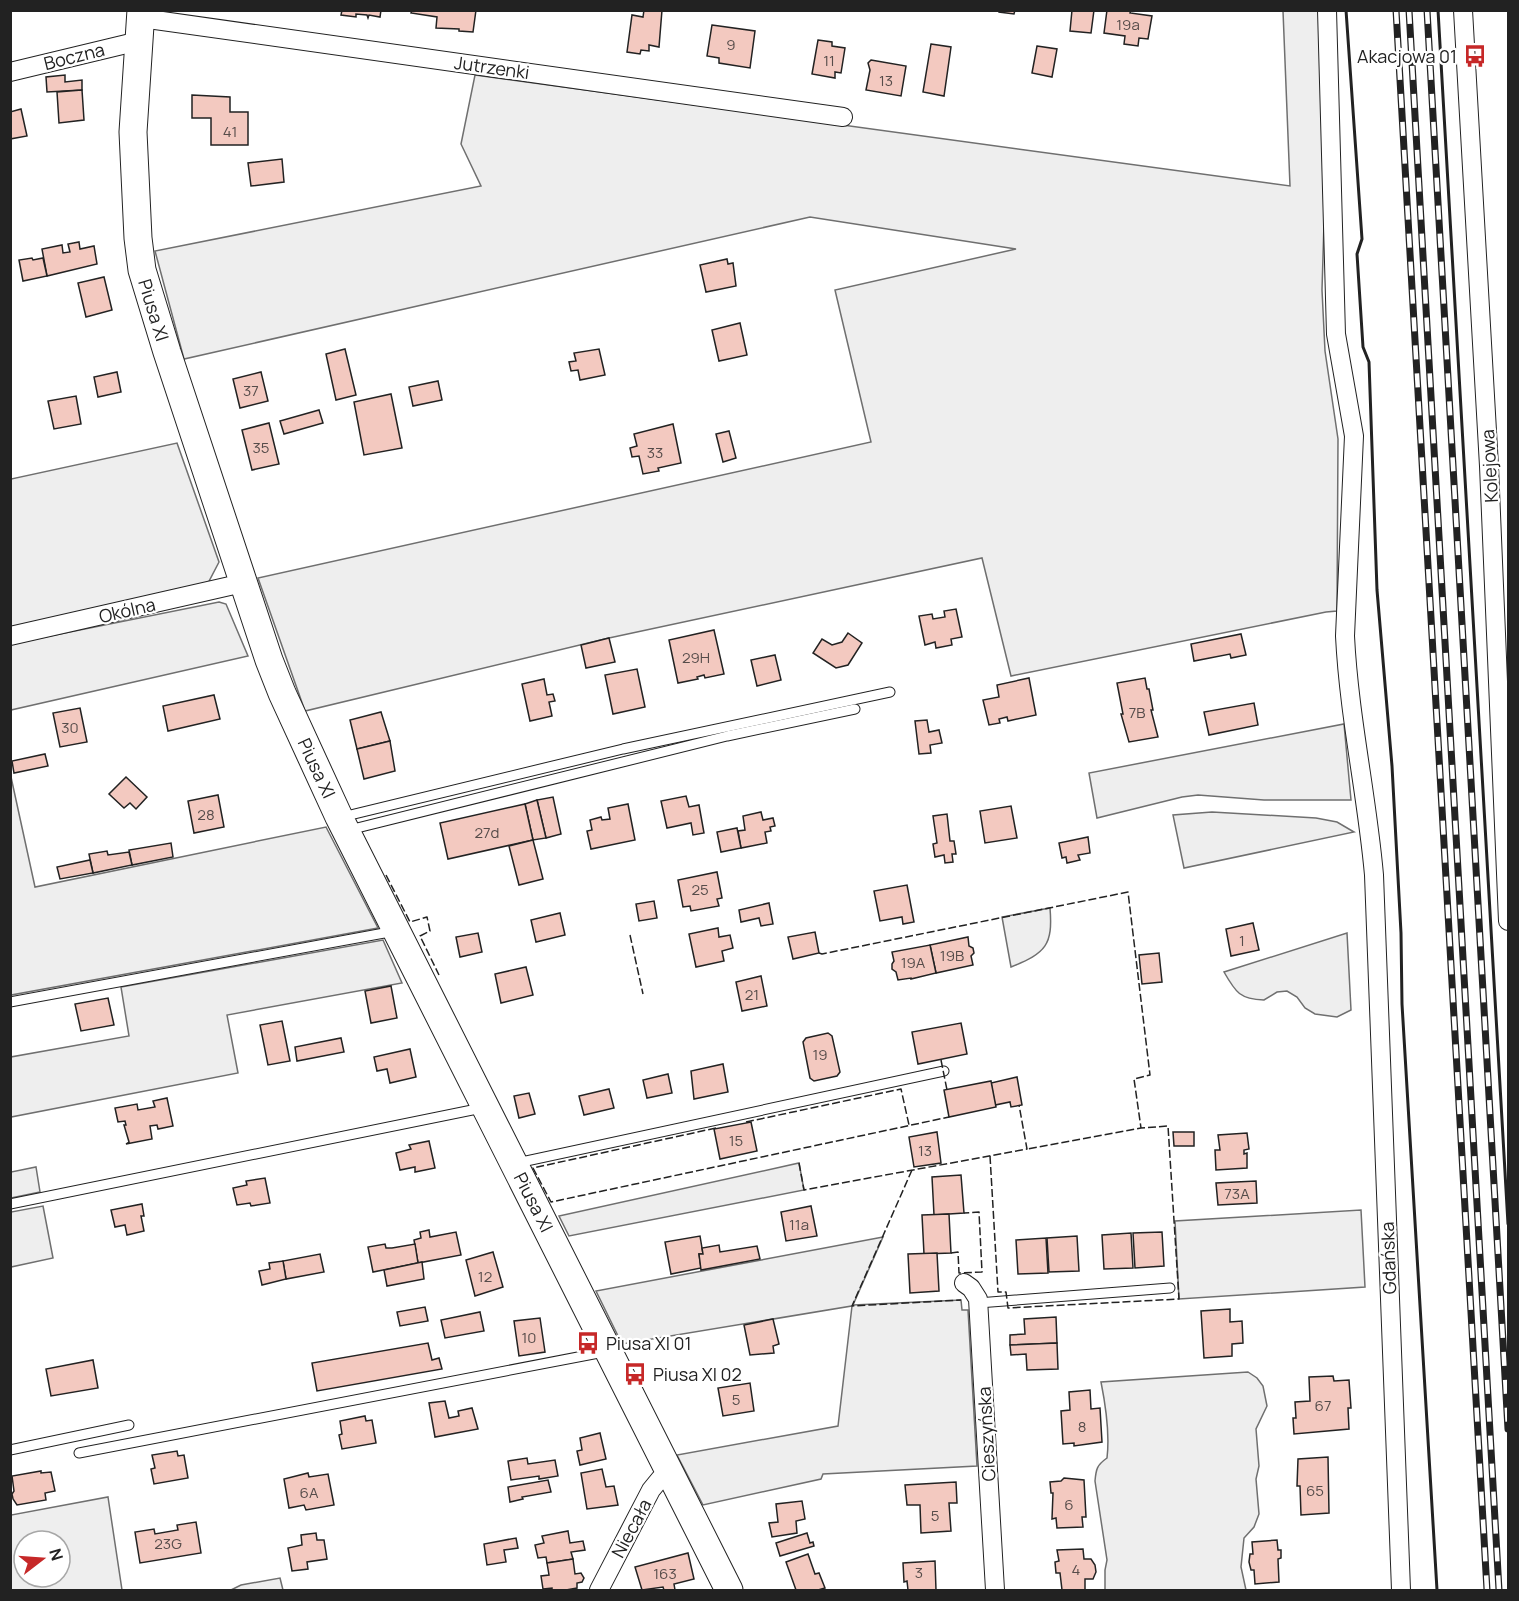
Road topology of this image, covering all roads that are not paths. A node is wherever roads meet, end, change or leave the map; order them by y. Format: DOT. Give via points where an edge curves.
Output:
graph roads {
  1 [pos="1327,10"];
  2 [pos="1463,10"];
  3 [pos="140,23"];
  4 [pos="10,72"];
  5 [pos="843,117"];
  6 [pos="243,583"];
  7 [pos="10,636"];
  8 [pos="890,692"];
  9 [pos="855,709"];
  10 [pos="343,824"];
  11 [pos="1509,921"];
  12 [pos="397,931"];
  13 [pos="10,1002"];
  14 [pos="944,1071"];
  15 [pos="487,1107"];
  16 [pos="515,1164"];
  17 [pos="10,1204"];
  18 [pos="964,1283"];
  19 [pos="1170,1288"];
  20 [pos="978,1303"];
  21 [pos="608,1351"];
  22 [pos="129,1425"];
  23 [pos="10,1450"];
  24 [pos="79,1453"];
  25 [pos="671,1472"];
  26 [pos="598,1590"];
  27 [pos="729,1590"];
  28 [pos="995,1590"];
  29 [pos="1401,1590"];
  1 -- 29 [label="street, Gdańska" via="1336,334 1354,436 1346,667 1372,844 1377,926"];
  2 -- 11 [label="street, Kolejowa"];
  3 -- 4 [label="street, Boczna"];
  3 -- 5 [label="street, Jutrzenki"];
  3 -- 6 [label="street, Piusa XI" via="133,132 142,270"];
  6 -- 7 [label="street, Okólna"];
  6 -- 10 [label="street, Piusa XI" via="282,693"];
  8 -- 10 [label="lane" via="623,749"];
  9 -- 10 [label="lane"];
  10 -- 12 [label="street, Piusa XI"];
  12 -- 13 [label="lane"];
  12 -- 15 [label="street, Piusa XI"];
  14 -- 16 [label="lane"];
  15 -- 16 [label="street, Piusa XI"];
  15 -- 17 [label="lane"];
  16 -- 21 [label="street, Piusa XI"];
  18 -- 20 [label="street" via="974,1291"];
  19 -- 20 [label="lane"];
  20 -- 28 [label="street, Cieszyńska"];
  21 -- 24 [label="lane"];
  21 -- 25 [label="street, Piusa XI"];
  22 -- 23 [label="lane"];
  25 -- 26 [label="street, Niecała" via="651,1490"];
  25 -- 27 [label="street, Piusa XI"];
}
